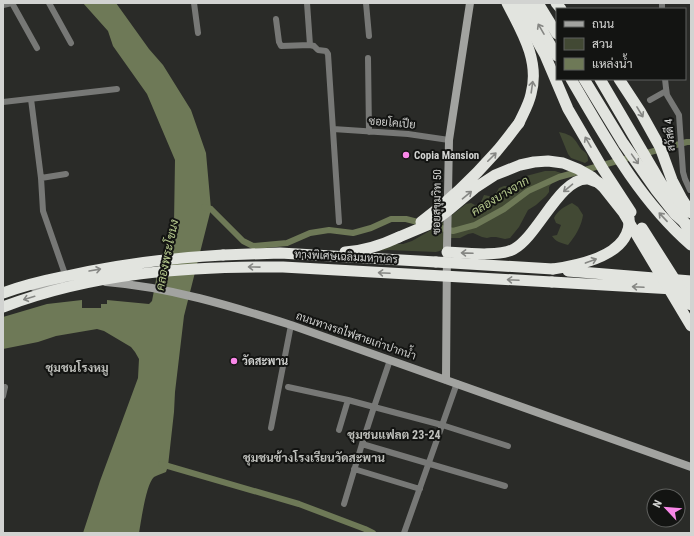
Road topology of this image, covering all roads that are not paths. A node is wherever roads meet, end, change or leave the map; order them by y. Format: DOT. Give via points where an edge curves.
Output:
graph roads {
  1 [pos="12,3"];
  2 [pos="49,3"];
  3 [pos="194,3"];
  4 [pos="307,3"];
  5 [pos="366,3"];
  6 [pos="470,3"];
  7 [pos="507,3"];
  8 [pos="514,3"];
  9 [pos="526,3"];
  10 [pos="538,3"];
  11 [pos="3,4"];
  12 [pos="276,19"];
  13 [pos="556,32"];
  14 [pos="198,33"];
  15 [pos="369,36"];
  16 [pos="71,43"];
  17 [pos="310,45"];
  18 [pos="36,48"];
  19 [pos="556,54"];
  20 [pos="368,58"];
  21 [pos="572,80"];
  22 [pos="585,80"];
  23 [pos="601,80"];
  24 [pos="620,80"];
  25 [pos="665,80"];
  26 [pos="118,88"];
  27 [pos="666,91"];
  28 [pos="31,99"];
  29 [pos="650,100"];
  30 [pos="3,102"];
  31 [pos="333,129"];
  32 [pos="369,132"];
  33 [pos="449,140"];
  34 [pos="66,174"];
  35 [pos="41,178"];
  36 [pos="691,190"];
  37 [pos="691,213"];
  38 [pos="339,222"];
  39 [pos="691,228"];
  40 [pos="691,234"];
  41 [pos="399,237"];
  42 [pos="691,245"];
  43 [pos="447,252"];
  44 [pos="280,253"];
  45 [pos="553,269"];
  46 [pos="691,281"];
  47 [pos="67,282"];
  48 [pos="3,289"];
  49 [pos="691,290"];
  50 [pos="3,293"];
  51 [pos="691,305"];
  52 [pos="3,307"];
  53 [pos="291,325"];
  54 [pos="691,326"];
  55 [pos="390,360"];
  56 [pos="446,380"];
  57 [pos="457,383"];
  58 [pos="5,387"];
  59 [pos="288,387"];
  60 [pos="3,396"];
  61 [pos="348,400"];
  62 [pos="374,407"];
  63 [pos="442,425"];
  64 [pos="271,428"];
  65 [pos="339,430"];
  66 [pos="362,444"];
  67 [pos="508,446"];
  68 [pos="429,463"];
  69 [pos="691,467"];
  70 [pos="354,469"];
  71 [pos="505,486"];
  72 [pos="420,489"];
  73 [pos="344,504"];
  74 [pos="404,533"];
  1 -- 11 [label="street"];
  1 -- 18 [label="street"];
  2 -- 16 [label="street"];
  3 -- 14 [label="street"];
  4 -- 17 [label="street"];
  5 -- 15 [label="street"];
  6 -- 33 [label="main road, ซอยสุขุมวิท 50"];
  41 -- 7 [label="highway, one-way, bridge" via="453,196 496,152 519,123 527,107 534,74 532,60 529,48"];
  51 -- 8 [label="highway, one-way, bridge" via="572,116 544,55"];
  19 -- 9 [label="highway, one-way"];
  10 -- 13 [label="highway"];
  12 -- 17 [label="street" via="281,46"];
  17 -- 31 [label="street" via="328,53"];
  20 -- 32 [label="street"];
  42 -- 21 [label="highway, one-way" via="661,216 639,187 617,156"];
  22 -- 39 [label="highway, one-way, bridge" via="623,143 656,190 675,214"];
  23 -- 40 [label="highway, bridge"];
  24 -- 37 [label="highway, one-way" via="660,147 672,180"];
  25 -- 27 [label="street, สวัสดี 4"];
  26 -- 28 [label="street"];
  27 -- 29 [label="street"];
  27 -- 36 [label="street, สวัสดี 4" via="678,112 683,172"];
  28 -- 30 [label="street"];
  28 -- 35 [label="street"];
  31 -- 32 [label="street, ซอยโคเปีย"];
  31 -- 38 [label="street"];
  32 -- 33 [label="street, ซอยโคเปีย"];
  33 -- 43 [label="main road, ซอยสุขุมวิท 50, bridge"];
  34 -- 35 [label="street"];
  35 -- 47 [label="street" via="43,210"];
  41 -- 44 [label="highway" via="367,249 347,252"];
  41 -- 54 [label="highway, one-way, bridge" via="430,224 495,175 520,164 548,161 563,163 592,177 623,212"];
  45 -- 43 [label="highway, one-way" via="597,259 619,245 629,228 630,219 627,209 612,191 588,179 577,181 569,186 527,238 514,249 480,254"];
  43 -- 56 [label="main road, ซอยสุขุมวิท 50"];
  44 -- 45 [label="highway, ทางพิเศษเฉลิมมหานคร, bridge"];
  50 -- 44 [label="highway, ทางพิเศษเฉลิมมหานคร, one-way, bridge" via="77,273 141,263 211,255"];
  45 -- 46 [label="highway, ทางพิเศษเฉลิมมหานคร"];
  47 -- 48 [label="main road, ถนนทางรถไฟสายเก่าปากน้ำ"];
  47 -- 53 [label="main road, ถนนทางรถไฟสายเก่าปากน้ำ" via="107,282 143,287 242,309"];
  49 -- 52 [label="highway, ทางพิเศษเฉลิมมหานคร, one-way, bridge" via="241,266 116,277 48,292"];
  53 -- 55 [label="main road, ถนนทางรถไฟสายเก่าปากน้ำ"];
  53 -- 64 [label="street"];
  55 -- 56 [label="main road, ถนนทางรถไฟสายเก่าปากน้ำ"];
  55 -- 62 [label="street"];
  56 -- 57 [label="main road, ถนนทางรถไฟสายเก่าปากน้ำ"];
  57 -- 63 [label="street"];
  57 -- 69 [label="main road, ถนนทางรถไฟสายเก่าปากน้ำ"];
  58 -- 60 [label="street"];
  59 -- 61 [label="street"];
  61 -- 62 [label="street"];
  61 -- 65 [label="street"];
  62 -- 63 [label="street"];
  62 -- 66 [label="street"];
  63 -- 67 [label="street"];
  63 -- 68 [label="street"];
  66 -- 68 [label="street"];
  66 -- 70 [label="street"];
  68 -- 71 [label="street"];
  68 -- 72 [label="street"];
  70 -- 72 [label="street"];
  70 -- 73 [label="street"];
  72 -- 74 [label="street"];
}
